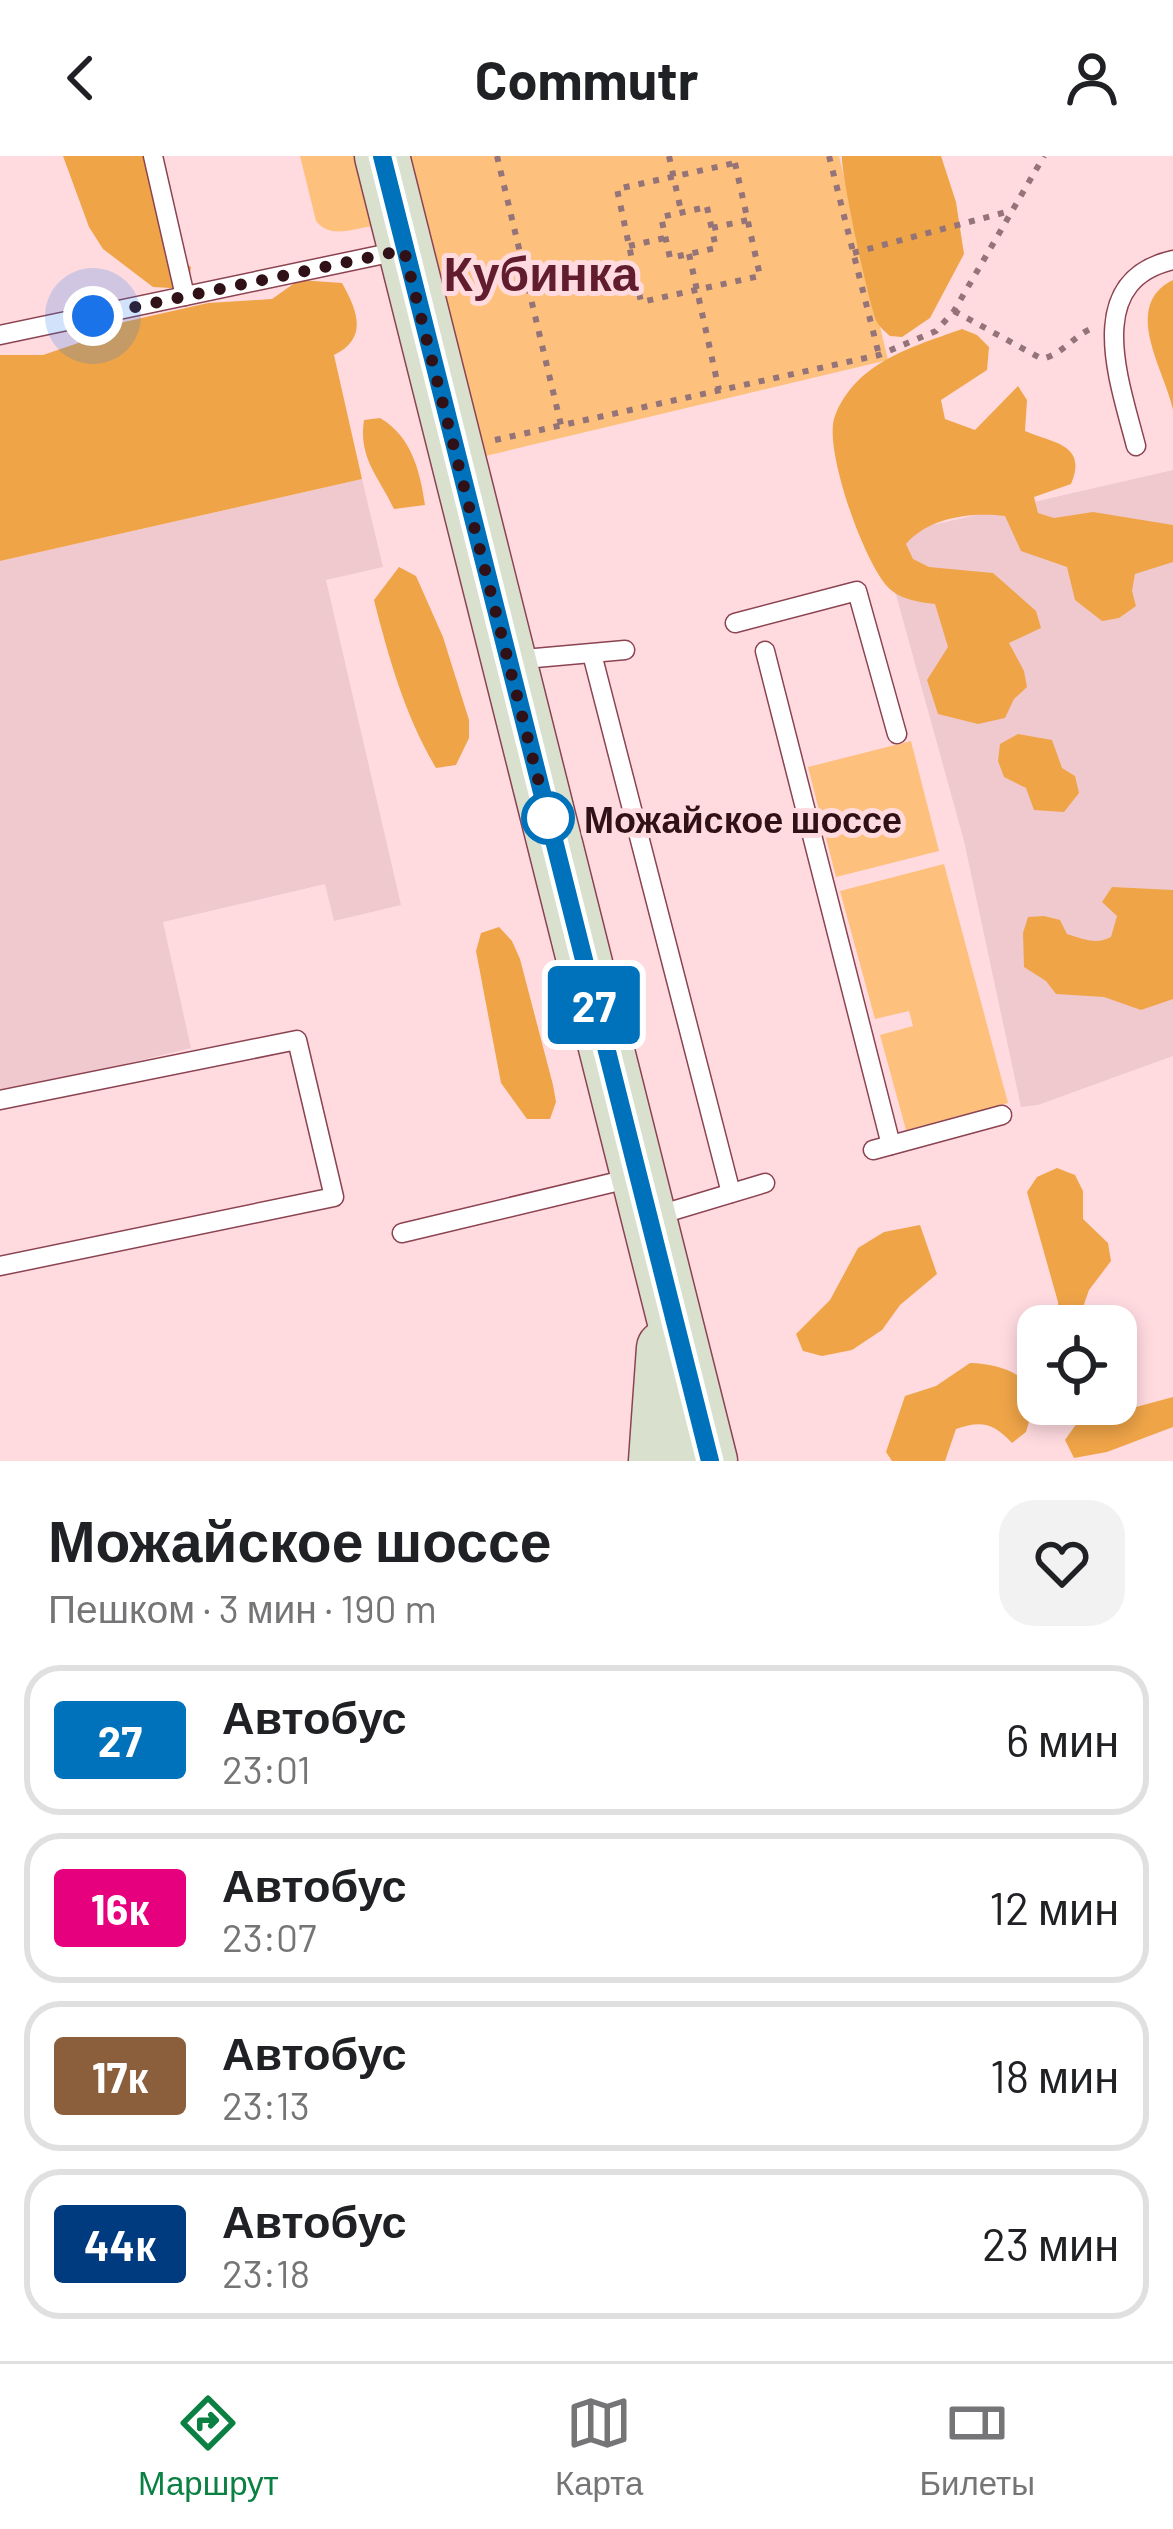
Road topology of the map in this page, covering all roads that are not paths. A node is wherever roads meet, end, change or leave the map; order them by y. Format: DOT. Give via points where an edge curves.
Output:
graph roads {
  1 [pos="153,156"];
  2 [pos="382,156"];
  3 [pos="404,250"];
  4 [pos="1173,260"];
  5 [pos="185,296"];
  6 [pos="0,335"];
  7 [pos="1136,446"];
  8 [pos="734,622"];
  9 [pos="625,650"];
  10 [pos="765,651"];
  11 [pos="592,654"];
  12 [pos="508,660"];
  13 [pos="898,734"];
  14 [pos="0,1100"];
  15 [pos="1002,1115"];
  16 [pos="765,1183"];
  17 [pos="730,1193"];
  18 [pos="642,1198"];
  19 [pos="402,1234"];
  20 [pos="0,1266"];
  21 [pos="668,1298"];
  22 [pos="656,1461"];
  23 [pos="710,1461"];
  24 [pos="734,1461"];
  1 -- 5 [label="lane"];
  2 -- 3 [label="street"];
  3 -- 5 [label="lane"];
  3 -- 12 [label="street"];
  4 -- 7 [label="lane" via="1138,274 1117,316 1112,348"];
  5 -- 6 [label="lane"];
  8 -- 13 [label="lane" via="857,591"];
  9 -- 11 [label="lane"];
  10 -- 15 [label="lane" via="882,1148"];
  11 -- 12 [label="lane"];
  11 -- 17 [label="lane"];
  12 -- 18 [label="street"];
  14 -- 20 [label="lane" via="297,1040 334,1197"];
  16 -- 17 [label="lane"];
  17 -- 18 [label="lane"];
  18 -- 19 [label="lane"];
  18 -- 21 [label="street"];
  21 -- 22 [label="street"];
  21 -- 23 [label="street"];
  21 -- 24 [label="street"];
}
